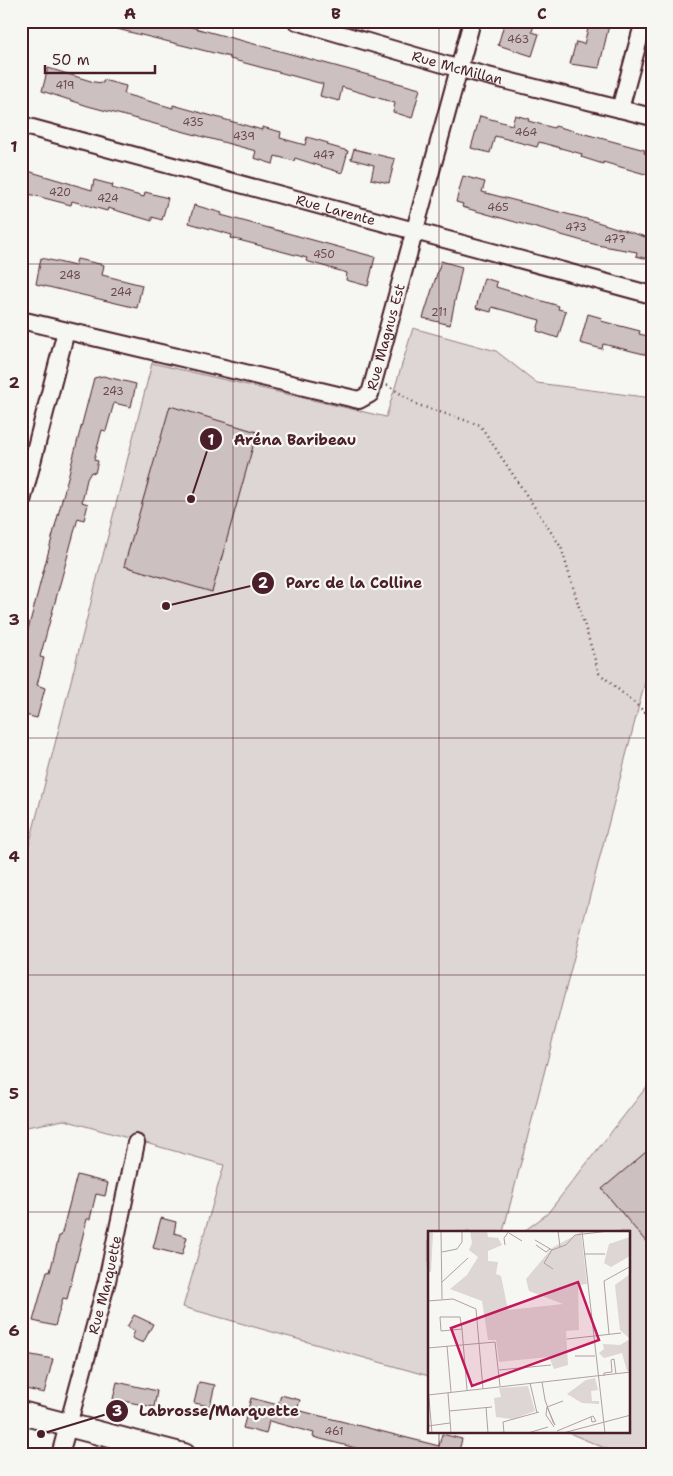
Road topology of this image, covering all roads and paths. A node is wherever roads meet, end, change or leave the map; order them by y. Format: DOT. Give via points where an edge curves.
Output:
graph roads {
  1 [pos="296,21"];
  2 [pos="472,21"];
  3 [pos="644,21"];
  4 [pos="460,69"];
  5 [pos="620,109"];
  6 [pos="652,117"];
  7 [pos="21,126"];
  8 [pos="416,230"];
  9 [pos="652,295"];
  10 [pos="21,320"];
  11 [pos="66,331"];
  12 [pos="374,379"];
  13 [pos="21,504"];
  14 [pos="652,718"];
  15 [pos="136,1143"];
  16 [pos="21,1413"];
  17 [pos="67,1424"];
  18 [pos="60,1455"];
  19 [pos="184,1455"];
  1 -- 4 [label="street, Rue McMillan"];
  2 -- 4 [label="street, Rue Magnus Est"];
  3 -- 5 [label="street"];
  4 -- 5 [label="street, Rue McMillan"];
  4 -- 8 [label="street, Rue Magnus Est"];
  5 -- 6 [label="street, Rue McMillan"];
  7 -- 8 [label="street, Rue Larente"];
  8 -- 9 [label="street, Rue Larente"];
  8 -- 12 [label="street, Rue Magnus Est"];
  10 -- 11 [label="street, Rue Magnus Est"];
  11 -- 12 [label="street, Rue Magnus Est" via="359,400 370,394"];
  11 -- 13 [label="street"];
  12 -- 14 [label="path" via="418,405 480,425 561,547 599,673"];
  15 -- 17 [label="street, Rue Marquette" via="107,1281"];
  16 -- 17 [label="main road"];
  17 -- 18 [label="street, Rue Marquette"];
  17 -- 19 [label="main road"];
}
